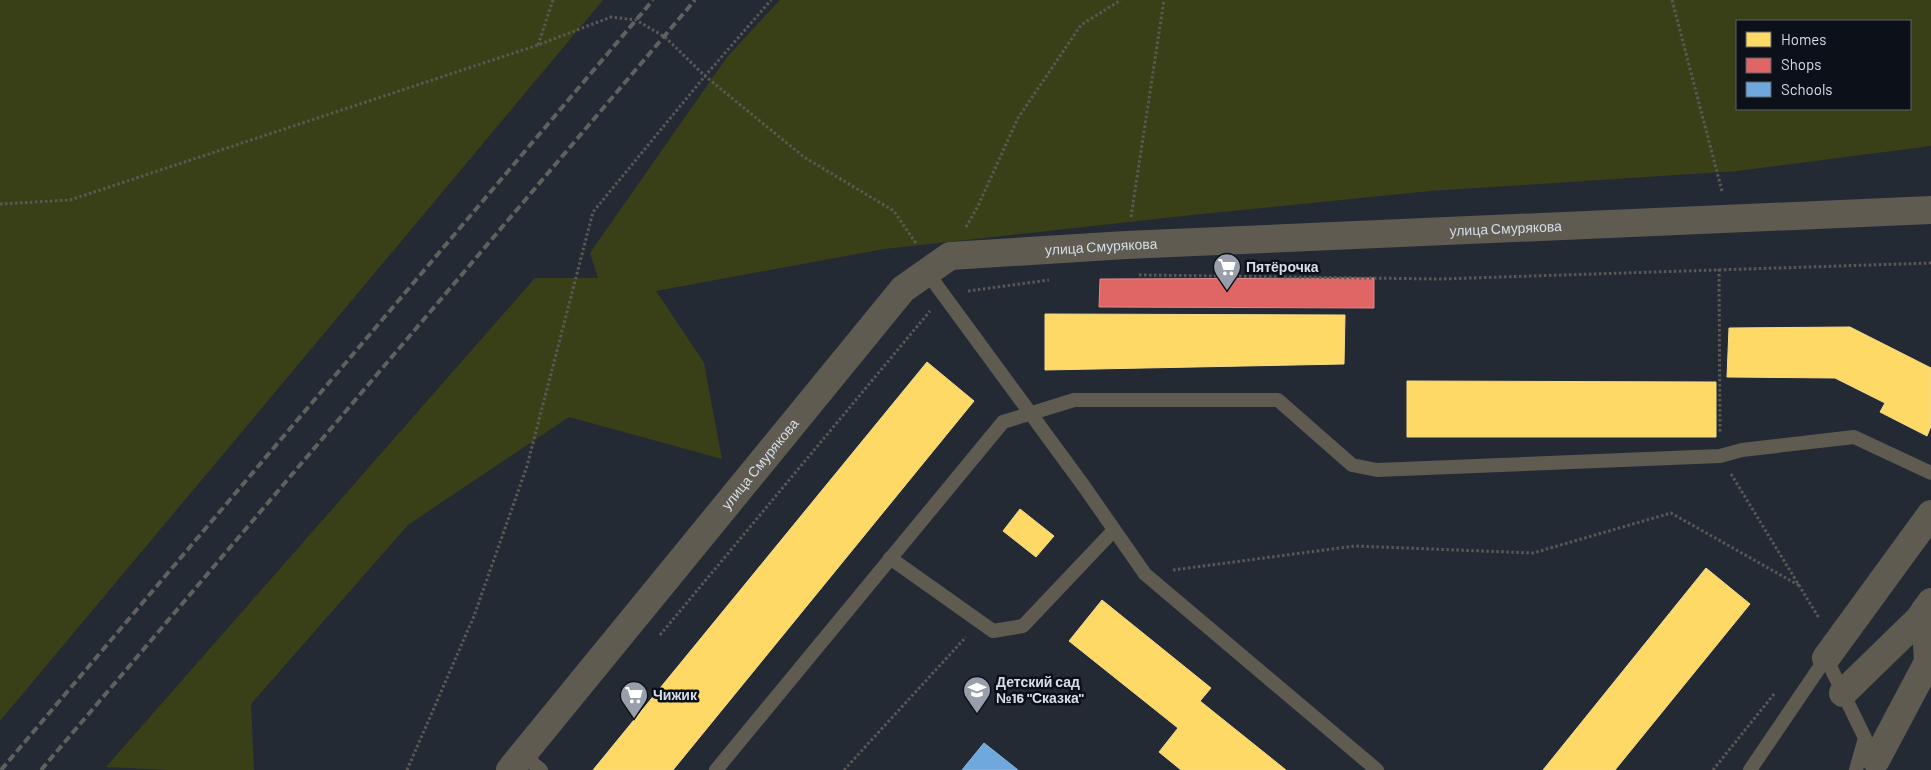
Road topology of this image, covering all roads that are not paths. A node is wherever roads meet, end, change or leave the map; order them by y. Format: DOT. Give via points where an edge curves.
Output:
graph roads {
  1 [pos="1931,210"];
  2 [pos="937,265"];
  3 [pos="1030,412"];
  4 [pos="1931,473"];
  5 [pos="1931,514"];
  6 [pos="1114,530"];
  7 [pos="890,558"];
  8 [pos="1928,606"];
  9 [pos="1826,658"];
  10 [pos="1843,693"];
  11 [pos="1870,759"];
  12 [pos="524,765"];
  13 [pos="716,770"];
  14 [pos="1377,770"];
  15 [pos="1750,770"];
  1 -- 2 [label="street, улица Смурякова" via="1126,245"];
  2 -- 3 [label="lane" via="943,295"];
  2 -- 12 [label="street, улица Смурякова" via="903,289"];
  3 -- 4 [label="lane" via="1074,400 1278,400 1352,465 1377,470 1720,456 1742,450 1854,437"];
  3 -- 6 [label="lane"];
  3 -- 7 [label="lane" via="1003,422"];
  5 -- 9 [label="street"];
  6 -- 7 [label="lane" via="1023,626 993,631"];
  6 -- 14 [label="lane" via="1145,574"];
  7 -- 13 [label="lane"];
  8 -- 10 [label="street" via="1919,619"];
  8 -- 11 [label="street" via="1928,662"];
  9 -- 10 [label="lane"];
  9 -- 15 [label="lane"];
  10 -- 11 [label="lane"];
}
